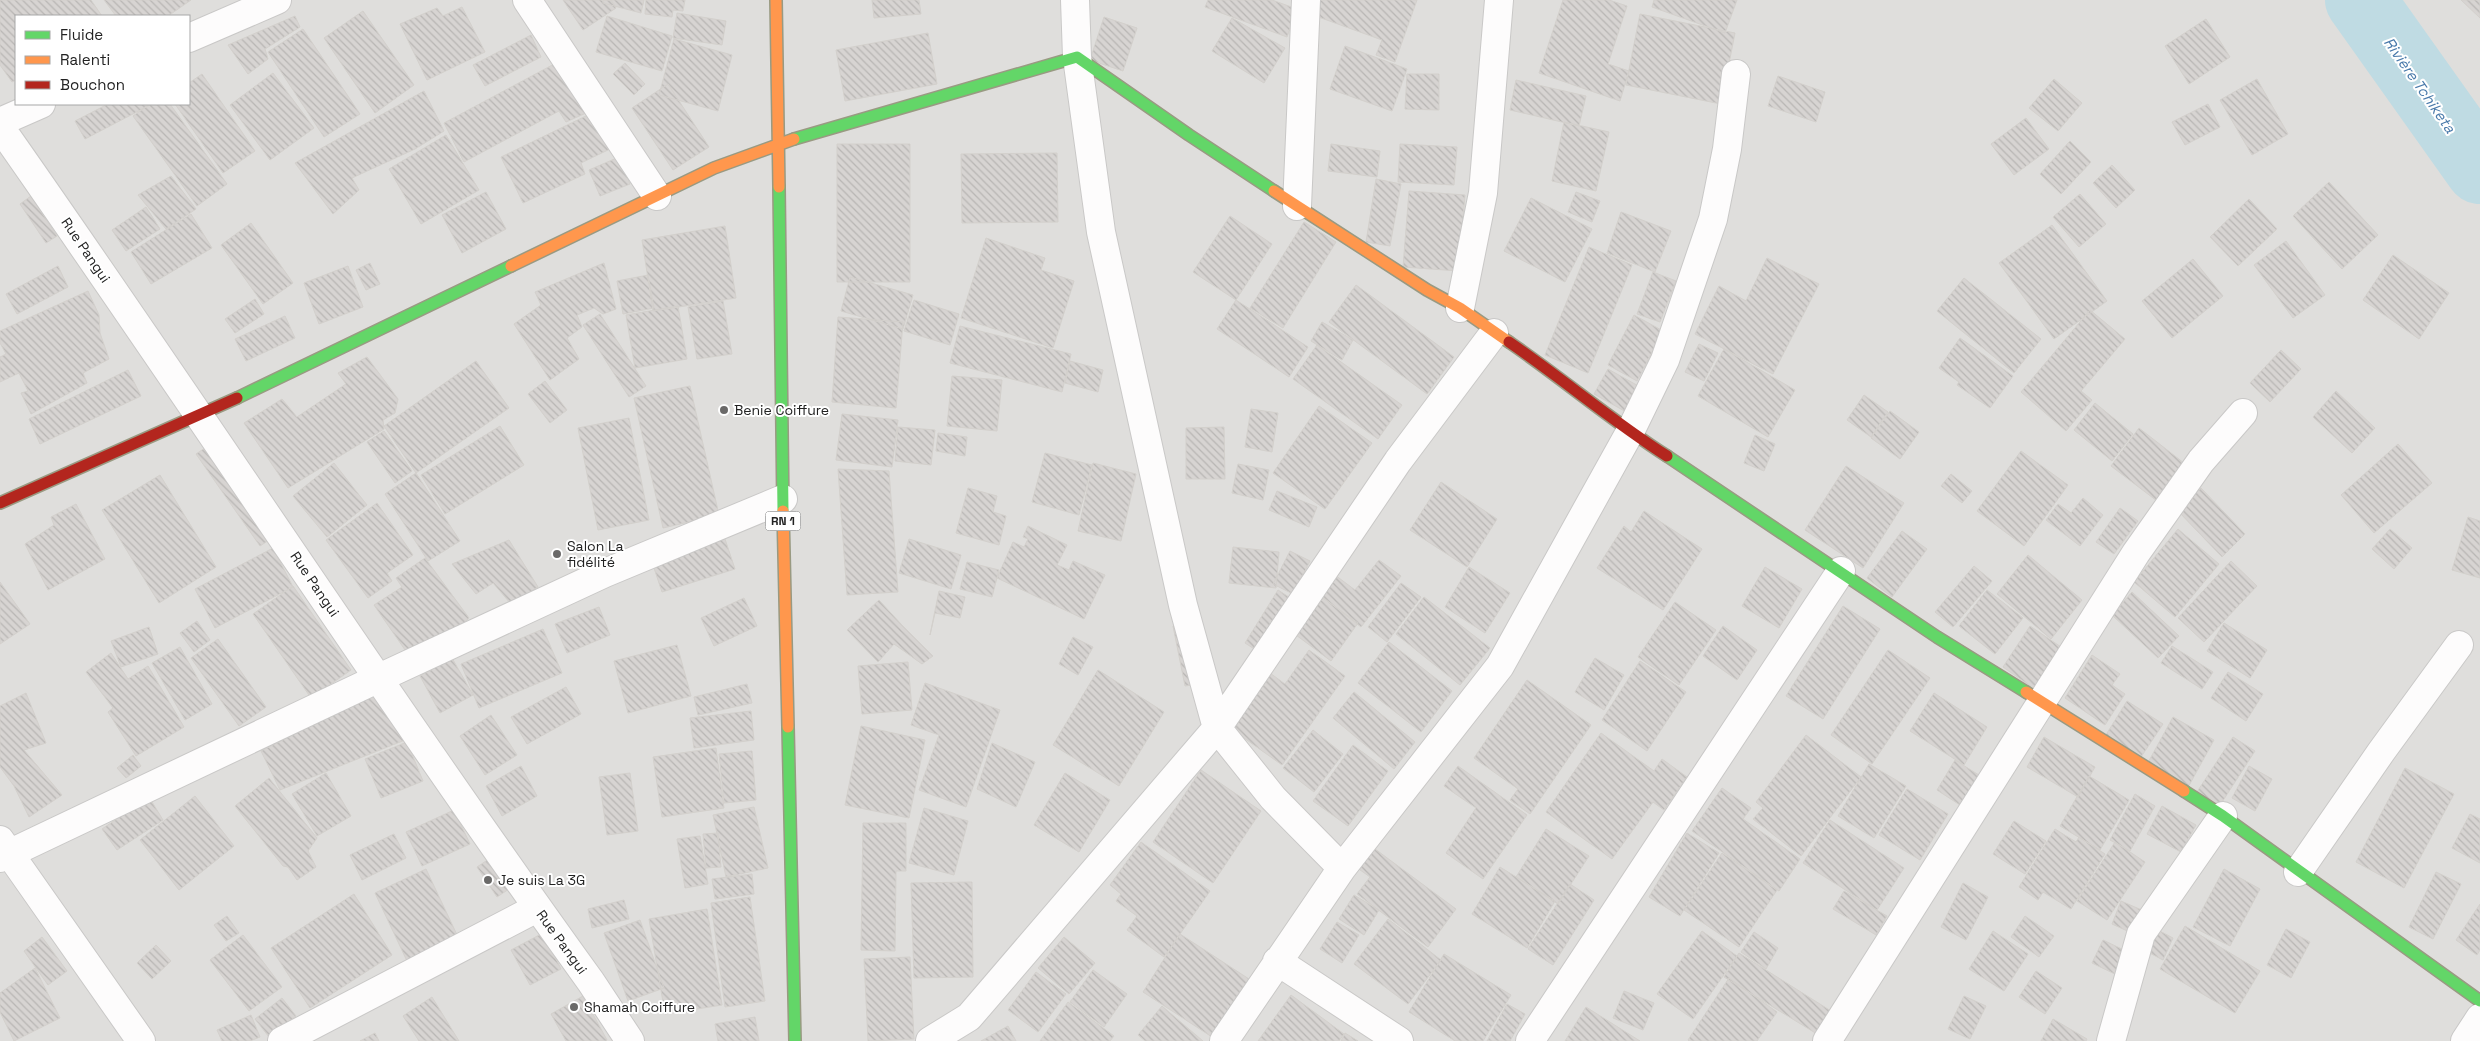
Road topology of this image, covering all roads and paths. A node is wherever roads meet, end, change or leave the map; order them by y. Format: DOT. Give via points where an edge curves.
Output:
graph roads {
  1 [pos="277,0"];
  2 [pos="527,0"];
  3 [pos="776,0"];
  4 [pos="1075,0"];
  5 [pos="1306,0"];
  6 [pos="1499,0"];
  7 [pos="190,38"];
  8 [pos="1077,57"];
  9 [pos="1736,74"];
  10 [pos="39,105"];
  11 [pos="0,122"];
  12 [pos="0,126"];
  13 [pos="778,144"];
  14 [pos="657,196"];
  15 [pos="1298,206"];
  16 [pos="1460,308"];
  17 [pos="1494,333"];
  18 [pos="2243,413"];
  19 [pos="198,417"];
  20 [pos="1630,432"];
  21 [pos="783,499"];
  22 [pos="0,503"];
  23 [pos="1841,571"];
  24 [pos="2459,645"];
  25 [pos="379,678"];
  26 [pos="2043,703"];
  27 [pos="1217,728"];
  28 [pos="2223,816"];
  29 [pos="3,850"];
  30 [pos="1342,868"];
  31 [pos="2298,872"];
  32 [pos="537,908"];
  33 [pos="1277,961"];
  34 [pos="2480,1001"];
  35 [pos="2480,1018"];
  36 [pos="141,1041"];
  37 [pos="282,1041"];
  38 [pos="630,1041"];
  39 [pos="795,1041"];
  40 [pos="930,1041"];
  41 [pos="1224,1041"];
  42 [pos="1399,1041"];
  43 [pos="1530,1041"];
  44 [pos="1828,1041"];
  45 [pos="2111,1041"];
  46 [pos="2465,1041"];
  1 -- 7 [label="street"];
  2 -- 14 [label="street"];
  3 -- 13 [label="main road, RN 1"];
  4 -- 8 [label="street"];
  5 -- 15 [label="street"];
  6 -- 16 [label="street" via="1483,193"];
  8 -- 13 [label="main road"];
  8 -- 15 [label="main road"];
  8 -- 27 [label="street" via="1101,232 1183,605"];
  9 -- 20 [label="street" via="1727,149 1713,219 1665,360"];
  10 -- 11 [label="street"];
  12 -- 19 [label="street, Rue Pangui"];
  13 -- 14 [label="main road" via="714,168"];
  13 -- 21 [label="main road, RN 1"];
  14 -- 19 [label="main road"];
  15 -- 16 [label="main road"];
  16 -- 17 [label="main road"];
  17 -- 20 [label="main road" via="1551,371"];
  17 -- 27 [label="street" via="1398,461"];
  18 -- 26 [label="street" via="2201,462 2136,553"];
  19 -- 22 [label="main road"];
  19 -- 25 [label="street, Rue Pangui"];
  20 -- 23 [label="main road" via="1744,504"];
  20 -- 30 [label="street" via="1500,666"];
  21 -- 25 [label="street" via="605,573"];
  21 -- 39 [label="main road, RN 1"];
  23 -- 26 [label="main road" via="1937,637"];
  23 -- 43 [label="street"];
  24 -- 31 [label="street"];
  25 -- 29 [label="street"];
  25 -- 32 [label="street, Rue Pangui"];
  26 -- 28 [label="main road"];
  26 -- 44 [label="street"];
  27 -- 30 [label="street" via="1273,798"];
  27 -- 40 [label="street" via="970,1017"];
  28 -- 31 [label="main road"];
  28 -- 45 [label="street" via="2141,934"];
  29 -- 36 [label="street"];
  30 -- 33 [label="street"];
  31 -- 34 [label="main road"];
  32 -- 37 [label="street"];
  32 -- 38 [label="street, Rue Pangui"];
  33 -- 41 [label="street"];
  33 -- 42 [label="street"];
  35 -- 46 [label="street"];
}
